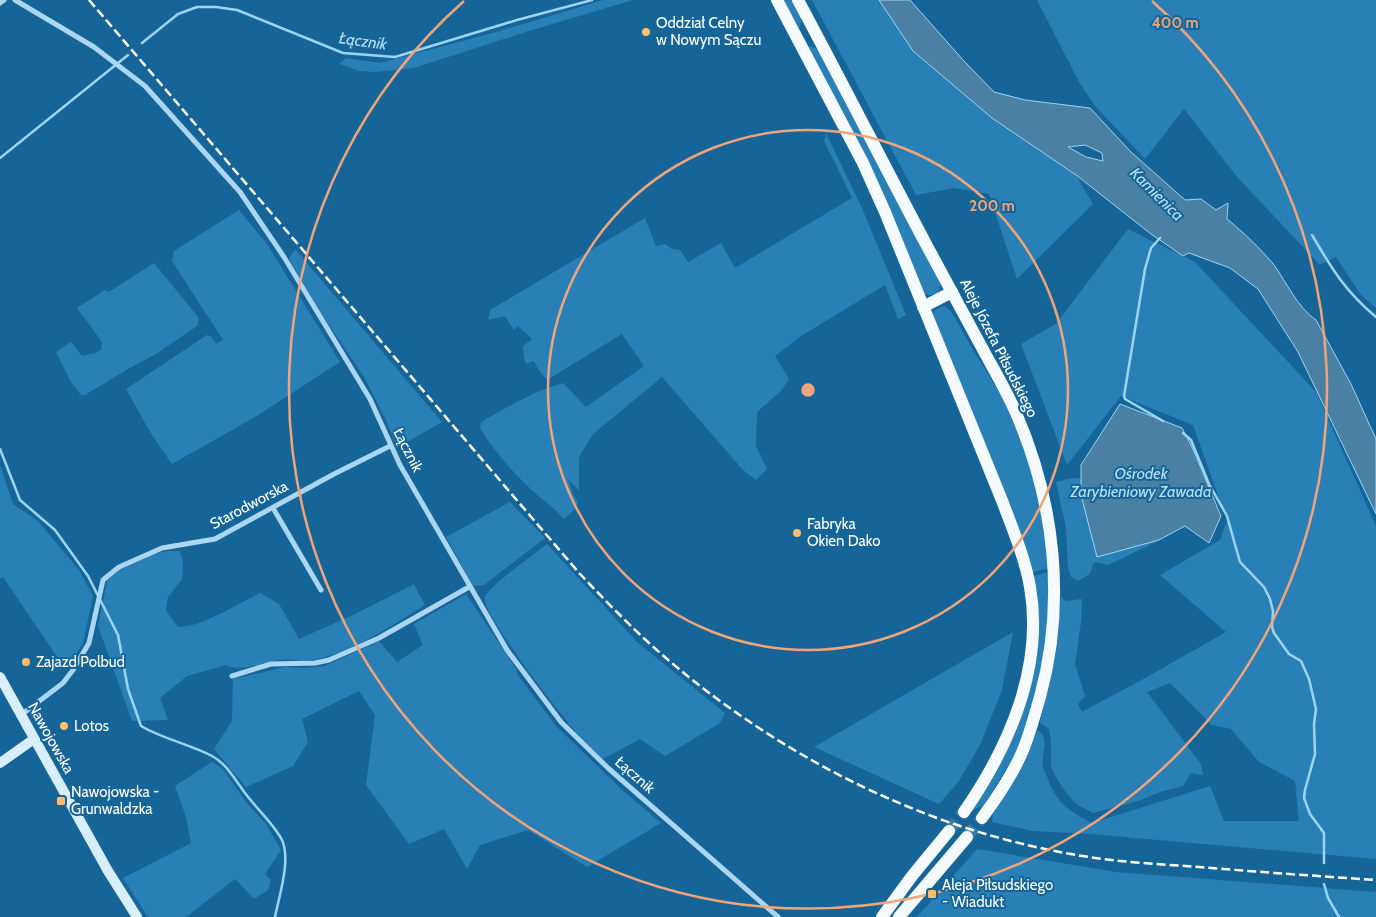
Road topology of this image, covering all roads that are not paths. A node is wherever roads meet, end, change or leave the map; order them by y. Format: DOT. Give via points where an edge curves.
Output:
graph roads {
  1 [pos="4,0"];
  2 [pos="15,0"];
  3 [pos="777,0"];
  4 [pos="798,0"];
  5 [pos="0,3"];
  6 [pos="952,292"];
  7 [pos="923,307"];
  8 [pos="390,446"];
  9 [pos="273,508"];
  10 [pos="470,587"];
  11 [pos="321,590"];
  12 [pos="232,676"];
  13 [pos="0,677"];
  14 [pos="21,715"];
  15 [pos="34,738"];
  16 [pos="0,764"];
  17 [pos="964,812"];
  18 [pos="982,818"];
  19 [pos="949,831"];
  20 [pos="967,837"];
  21 [pos="137,917"];
  22 [pos="778,917"];
  23 [pos="882,917"];
  24 [pos="899,917"];
  1 -- 5 [label="street"];
  2 -- 8 [label="street, Łącznik" via="94,47 145,86 240,192 284,257 370,399"];
  3 -- 7 [label="main road" via="863,162"];
  4 -- 6 [label="main road, Aleje Józefa Piłsudskiego"];
  6 -- 7 [label="main road"];
  6 -- 18 [label="main road, Aleje Józefa Piłsudskiego" via="1016,411 1046,501 1055,568 1050,658 1032,724 1012,771"];
  7 -- 17 [label="main road" via="1020,547 1028,574 1034,623 1030,657 1016,712 998,757"];
  8 -- 9 [label="street, Starodworska"];
  8 -- 10 [label="street, Łącznik"];
  9 -- 11 [label="street"];
  9 -- 14 [label="street, Starodworska" via="215,539 162,548 118,567 103,580 89,643 63,683"];
  10 -- 12 [label="street" via="379,638 329,660 271,664"];
  10 -- 22 [label="street, Łącznik" via="507,650 561,722 608,768"];
  13 -- 14 [label="street, Nawojowska"];
  14 -- 15 [label="street, Nawojowska"];
  15 -- 16 [label="street"];
  15 -- 21 [label="street, Nawojowska"];
  19 -- 23 [label="main road"];
  20 -- 24 [label="main road"];
}
